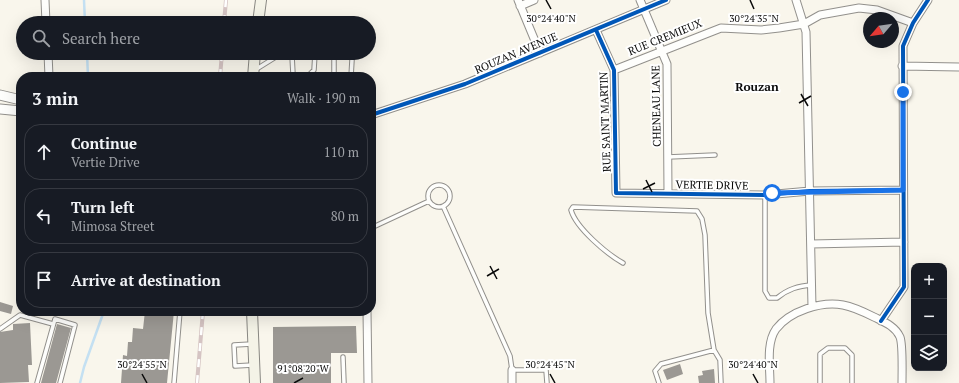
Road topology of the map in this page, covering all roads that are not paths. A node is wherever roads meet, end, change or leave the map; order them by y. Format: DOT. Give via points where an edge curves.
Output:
graph roads {
  1 [pos="45,0"];
  2 [pos="261,0"];
  3 [pos="534,0"];
  4 [pos="640,0"];
  5 [pos="666,0"];
  6 [pos="796,0"];
  7 [pos="928,0"];
  8 [pos="519,3"];
  9 [pos="644,9"];
  10 [pos="46,16"];
  11 [pos="259,16"];
  12 [pos="913,23"];
  13 [pos="804,24"];
  14 [pos="596,30"];
  15 [pos="662,51"];
  16 [pos="540,54"];
  17 [pos="48,60"];
  18 [pos="255,60"];
  19 [pos="270,60"];
  20 [pos="292,60"];
  21 [pos="315,60"];
  22 [pos="334,60"];
  23 [pos="352,60"];
  24 [pos="902,66"];
  25 [pos="959,67"];
  26 [pos="614,70"];
  27 [pos="49,72"];
  28 [pos="253,72"];
  29 [pos="256,72"];
  30 [pos="293,72"];
  31 [pos="312,72"];
  32 [pos="334,72"];
  33 [pos="351,72"];
  34 [pos="0,95"];
  35 [pos="16,99"];
  36 [pos="0,109"];
  37 [pos="16,111"];
  38 [pos="376,113"];
  39 [pos="715,155"];
  40 [pos="668,157"];
  41 [pos="903,190"];
  42 [pos="810,191"];
  43 [pos="616,193"];
  44 [pos="668,193"];
  45 [pos="765,195"];
  46 [pos="429,201"];
  47 [pos="443,206"];
  48 [pos="376,226"];
  49 [pos="904,242"];
  50 [pos="811,244"];
  51 [pos="623,263"];
  52 [pos="812,285"];
  53 [pos="812,307"];
  54 [pos="19,316"];
  55 [pos="24,316"];
  56 [pos="180,316"];
  57 [pos="252,316"];
  58 [pos="367,316"];
  59 [pos="881,321"];
  60 [pos="53,324"];
  61 [pos="0,329"];
  62 [pos="253,344"];
  63 [pos="714,350"];
  64 [pos="344,357"];
  65 [pos="254,365"];
  66 [pos="512,370"];
  67 [pos="37,383"];
  68 [pos="60,383"];
  69 [pos="174,383"];
  70 [pos="255,383"];
  71 [pos="344,383"];
  72 [pos="368,383"];
  73 [pos="512,383"];
  74 [pos="547,383"];
  75 [pos="659,383"];
  76 [pos="721,383"];
  77 [pos="770,383"];
  78 [pos="820,383"];
  79 [pos="852,383"];
  80 [pos="902,383"];
  1 -- 10 [label="street"];
  2 -- 11 [label="main road"];
  3 -- 8 [label="street"];
  4 -- 9 [label="street, CHENEAU LANE"];
  5 -- 9 [label="street, ROUZAN AVENUE"];
  6 -- 13 [label="street"];
  7 -- 12 [label="street"];
  8 -- 16 [label="street"];
  9 -- 14 [label="street, ROUZAN AVENUE"];
  9 -- 15 [label="street, CHENEAU LANE"];
  12 -- 13 [label="street, RUE CREMIEUX" via="877,10 859,8 820,15"];
  12 -- 24 [label="street" via="903,46"];
  13 -- 15 [label="street, RUE CREMIEUX" via="761,30 721,28"];
  13 -- 42 [label="street"];
  14 -- 16 [label="street, ROUZAN AVENUE"];
  14 -- 26 [label="street, RUE SAINT MARTIN"];
  15 -- 26 [label="street, RUE CREMIEUX"];
  15 -- 40 [label="street, CHENEAU LANE" via="667,64"];
  16 -- 38 [label="street, ROUZAN AVENUE" via="465,84"];
  17 -- 27 [label="street"];
  18 -- 28 [label="main road"];
  19 -- 29 [label="lane"];
  20 -- 30 [label="lane"];
  21 -- 31 [label="lane"];
  22 -- 32 [label="lane"];
  23 -- 33 [label="lane"];
  24 -- 25 [label="street"];
  24 -- 41 [label="street"];
  26 -- 43 [label="street, RUE SAINT MARTIN"];
  34 -- 35 [label="street"];
  36 -- 37 [label="street"];
  39 -- 40 [label="lane"];
  40 -- 44 [label="street, CHENEAU LANE"];
  41 -- 42 [label="street, VERTIE DRIVE"];
  41 -- 49 [label="street"];
  42 -- 45 [label="street, VERTIE DRIVE"];
  42 -- 50 [label="street"];
  43 -- 44 [label="street, VERTIE DRIVE"];
  44 -- 45 [label="street, VERTIE DRIVE"];
  45 -- 52 [label="lane" via="765,291 769,298 777,298 786,291"];
  46 -- 47 [label="lane" via="434,206"];
  46 -- 47 [label="lane" via="429,191 434,186 442,185 448,189 450,196 448,203"];
  46 -- 48 [label="lane"];
  47 -- 66 [label="lane" via="510,356"];
  49 -- 50 [label="street"];
  49 -- 59 [label="street" via="904,287"];
  50 -- 52 [label="street"];
  51 -- 63 [label="lane" via="592,238 573,216 573,207 697,211 702,219 705,241 708,313"];
  52 -- 53 [label="street"];
  53 -- 59 [label="street" via="842,304"];
  53 -- 77 [label="street" via="788,318 776,330 770,343"];
  54 -- 61 [label="lane"];
  55 -- 60 [label="lane"];
  56 -- 69 [label="lane"];
  57 -- 62 [label="main road"];
  58 -- 72 [label="street"];
  59 -- 80 [label="street" via="890,325 900,338"];
  60 -- 67 [label="lane"];
  60 -- 68 [label="lane" via="54,319 75,325"];
  62 -- 65 [label="main road"];
  62 -- 65 [label="lane" via="234,345 235,366"];
  63 -- 75 [label="lane" via="661,364 655,371"];
  63 -- 76 [label="lane" via="720,360"];
  64 -- 71 [label="lane"];
  65 -- 70 [label="main road"];
  66 -- 73 [label="street"];
  66 -- 74 [label="lane" via="546,370"];
  78 -- 79 [label="lane" via="820,354 828,348 845,348 852,355"];
}
